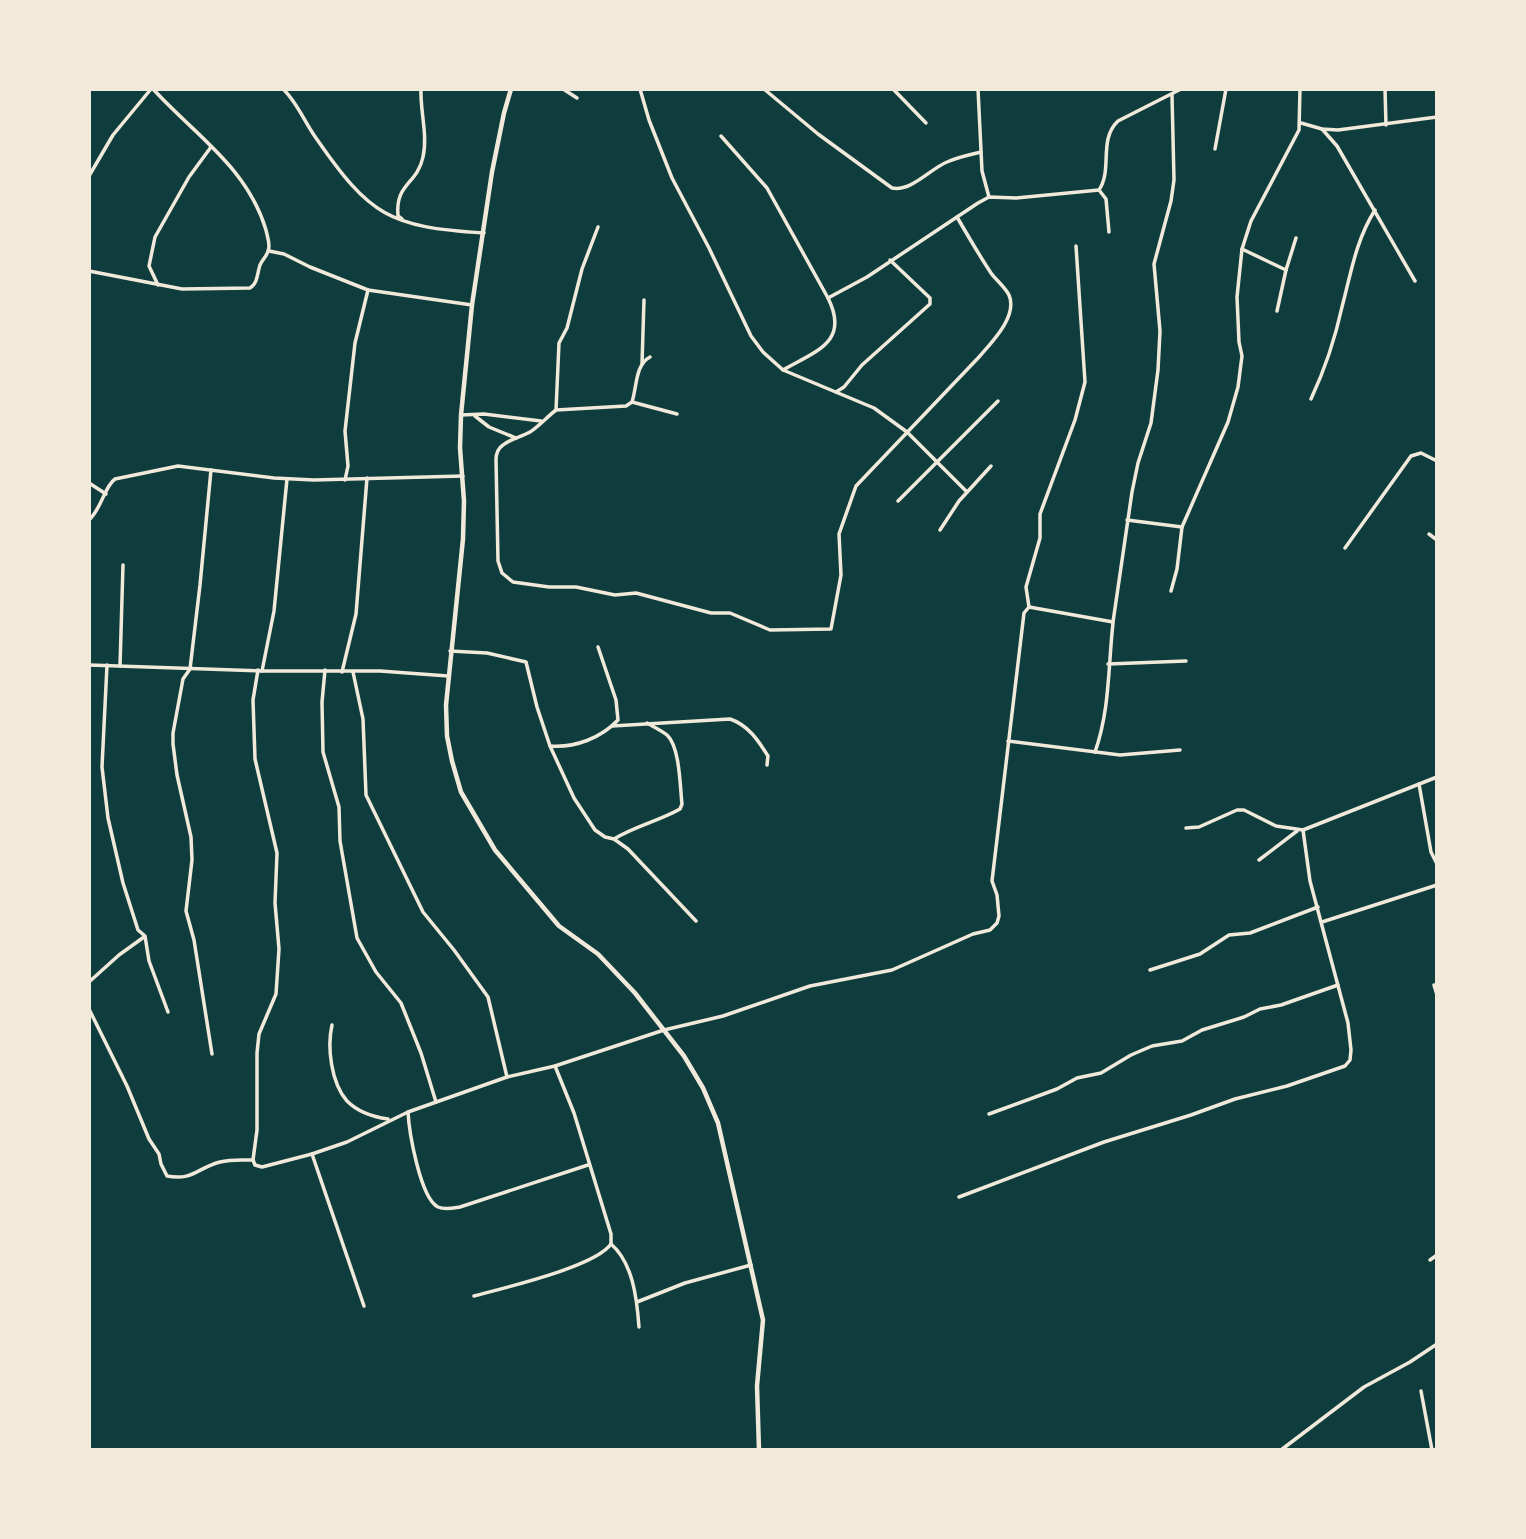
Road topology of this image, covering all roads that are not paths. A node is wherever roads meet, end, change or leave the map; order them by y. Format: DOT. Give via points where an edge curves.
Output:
graph roads {
  1 [pos="152,89"];
  2 [pos="283,89"];
  3 [pos="293,89"];
  4 [pos="421,89"];
  5 [pos="511,89"];
  6 [pos="563,89"];
  7 [pos="640,89"];
  8 [pos="764,89"];
  9 [pos="893,89"];
  10 [pos="978,89"];
  11 [pos="1181,89"];
  12 [pos="1226,89"];
  13 [pos="1300,89"];
  14 [pos="1385,89"];
  15 [pos="288,94"];
  16 [pos="1172,95"];
  17 [pos="577,98"];
  18 [pos="1437,117"];
  19 [pos="926,123"];
  20 [pos="1301,123"];
  21 [pos="1386,125"];
  22 [pos="1322,129"];
  23 [pos="722,136"];
  24 [pos="211,147"];
  25 [pos="1215,149"];
  26 [pos="981,152"];
  27 [pos="89,176"];
  28 [pos="1099,190"];
  29 [pos="989,197"];
  30 [pos="1375,210"];
  31 [pos="957,216"];
  32 [pos="406,222"];
  33 [pos="598,227"];
  34 [pos="1109,232"];
  35 [pos="484,233"];
  36 [pos="1296,239"];
  37 [pos="1076,246"];
  38 [pos="1242,249"];
  39 [pos="269,251"];
  40 [pos="890,261"];
  41 [pos="1286,270"];
  42 [pos="89,271"];
  43 [pos="1415,281"];
  44 [pos="158,285"];
  45 [pos="368,290"];
  46 [pos="828,298"];
  47 [pos="644,300"];
  48 [pos="472,305"];
  49 [pos="1278,312"];
  50 [pos="650,357"];
  51 [pos="642,366"];
  52 [pos="783,370"];
  53 [pos="836,392"];
  54 [pos="1311,399"];
  55 [pos="998,401"];
  56 [pos="632,402"];
  57 [pos="556,410"];
  58 [pos="677,414"];
  59 [pos="461,415"];
  60 [pos="475,416"];
  61 [pos="541,421"];
  62 [pos="907,432"];
  63 [pos="517,438"];
  64 [pos="1437,461"];
  65 [pos="936,462"];
  66 [pos="991,466"];
  67 [pos="211,470"];
  68 [pos="463,476"];
  69 [pos="367,478"];
  70 [pos="287,479"];
  71 [pos="345,480"];
  72 [pos="89,483"];
  73 [pos="967,492"];
  74 [pos="106,494"];
  75 [pos="898,501"];
  76 [pos="89,520"];
  77 [pos="1127,520"];
  78 [pos="1182,527"];
  79 [pos="940,530"];
  80 [pos="1429,534"];
  81 [pos="1437,540"];
  82 [pos="1345,548"];
  83 [pos="122,565"];
  84 [pos="1171,591"];
  85 [pos="1029,607"];
  86 [pos="1114,622"];
  87 [pos="598,647"];
  88 [pos="450,651"];
  89 [pos="1186,661"];
  90 [pos="1108,664"];
  91 [pos="89,665"];
  92 [pos="107,665"];
  93 [pos="120,666"];
  94 [pos="190,669"];
  95 [pos="325,670"];
  96 [pos="260,671"];
  97 [pos="342,672"];
  98 [pos="352,672"];
  99 [pos="447,676"];
  100 [pos="645,722"];
  101 [pos="612,726"];
  102 [pos="1008,741"];
  103 [pos="550,746"];
  104 [pos="1180,750"];
  105 [pos="1095,752"];
  106 [pos="767,765"];
  107 [pos="1437,778"];
  108 [pos="1419,784"];
  109 [pos="1186,828"];
  110 [pos="1301,830"];
  111 [pos="614,839"];
  112 [pos="1259,860"];
  113 [pos="1437,864"];
  114 [pos="1437,885"];
  115 [pos="1318,907"];
  116 [pos="696,921"];
  117 [pos="1321,922"];
  118 [pos="145,936"];
  119 [pos="1150,970"];
  120 [pos="89,982"];
  121 [pos="1338,985"];
  122 [pos="1434,985"];
  123 [pos="1437,995"];
  124 [pos="89,1009"];
  125 [pos="167,1012"];
  126 [pos="332,1025"];
  127 [pos="664,1030"];
  128 [pos="212,1054"];
  129 [pos="555,1066"];
  130 [pos="508,1077"];
  131 [pos="436,1102"];
  132 [pos="408,1112"];
  133 [pos="989,1114"];
  134 [pos="390,1119"];
  135 [pos="312,1154"];
  136 [pos="253,1160"];
  137 [pos="588,1165"];
  138 [pos="959,1197"];
  139 [pos="611,1244"];
  140 [pos="1437,1255"];
  141 [pos="1430,1260"];
  142 [pos="751,1265"];
  143 [pos="474,1296"];
  144 [pos="637,1302"];
  145 [pos="364,1306"];
  146 [pos="639,1327"];
  147 [pos="1437,1344"];
  148 [pos="1421,1391"];
  149 [pos="760,1450"];
  150 [pos="1281,1450"];
  151 [pos="1432,1450"];
  1 -- 24 [label="street"];
  1 -- 27 [label="street" via="113,135"];
  2 -- 15 [label="street"];
  3 -- 15 [label="street"];
  4 -- 32 [label="street" via="424,155 415,177 398,197 398,216"];
  5 -- 35 [label="street"];
  6 -- 17 [label="street"];
  7 -- 52 [label="street" via="672,178 751,336"];
  8 -- 26 [label="street" via="892,188 904,188 946,162"];
  9 -- 19 [label="street"];
  10 -- 26 [label="street"];
  11 -- 16 [label="street"];
  12 -- 25 [label="street"];
  13 -- 20 [label="street"];
  14 -- 21 [label="street"];
  15 -- 32 [label="street" via="349,184 369,204"];
  16 -- 28 [label="street" via="1112,127"];
  16 -- 77 [label="street" via="1174,180 1154,264 1160,351 1151,422"];
  18 -- 21 [label="street"];
  20 -- 22 [label="street"];
  20 -- 38 [label="street" via="1251,221"];
  21 -- 22 [label="street"];
  22 -- 30 [label="street"];
  23 -- 46 [label="street" via="767,188"];
  24 -- 39 [label="street" via="235,170 252,196"];
  24 -- 44 [label="street" via="155,237 149,266"];
  26 -- 29 [label="street"];
  28 -- 29 [label="street"];
  28 -- 34 [label="street" via="1106,199"];
  29 -- 31 [label="street"];
  30 -- 43 [label="street"];
  30 -- 54 [label="street" via="1356,250 1327,364"];
  31 -- 40 [label="street"];
  31 -- 62 [label="street" via="1008,292 1010,308 998,334"];
  32 -- 35 [label="street"];
  33 -- 57 [label="street" via="559,343"];
  35 -- 48 [label="street"];
  36 -- 41 [label="street"];
  37 -- 85 [label="street" via="1085,382 1040,514 1040,538 1026,587"];
  38 -- 41 [label="street"];
  38 -- 78 [label="street" via="1237,297 1242,356 1238,387 1228,422"];
  39 -- 44 [label="street" via="250,288"];
  39 -- 45 [label="street"];
  40 -- 46 [label="street"];
  40 -- 53 [label="street" via="930,298 930,304"];
  41 -- 49 [label="street"];
  42 -- 44 [label="street"];
  45 -- 48 [label="street"];
  45 -- 71 [label="street" via="355,344 345,431"];
  46 -- 52 [label="street" via="837,324 832,338"];
  47 -- 51 [label="street"];
  48 -- 59 [label="street"];
  50 -- 51 [label="street"];
  51 -- 56 [label="street"];
  52 -- 53 [label="street"];
  53 -- 62 [label="street" via="867,404"];
  55 -- 65 [label="street"];
  56 -- 57 [label="street" via="618,407"];
  56 -- 58 [label="street"];
  57 -- 61 [label="street"];
  59 -- 60 [label="street"];
  59 -- 68 [label="street"];
  60 -- 61 [label="street"];
  60 -- 63 [label="street"];
  61 -- 63 [label="street"];
  62 -- 63 [label="street" via="852,493 839,534 841,575 833,625 826,630 770,630 730,612 711,613 636,593 615,595 506,579 498,561 496,454 502,445"];
  62 -- 65 [label="street"];
  64 -- 82 [label="street" via="1421,453 1410,456"];
  65 -- 73 [label="street"];
  65 -- 75 [label="street"];
  66 -- 73 [label="street"];
  67 -- 70 [label="street"];
  67 -- 74 [label="street" via="163,468 115,479"];
  67 -- 94 [label="street"];
  68 -- 69 [label="street"];
  68 -- 88 [label="street" via="463,539"];
  69 -- 71 [label="street"];
  69 -- 97 [label="street" via="356,614"];
  70 -- 71 [label="street"];
  70 -- 96 [label="street" via="274,611"];
  72 -- 74 [label="street"];
  73 -- 79 [label="street"];
  74 -- 76 [label="street"];
  77 -- 78 [label="street"];
  77 -- 86 [label="street"];
  78 -- 84 [label="street"];
  80 -- 81 [label="street"];
  83 -- 93 [label="street"];
  85 -- 86 [label="street"];
  85 -- 102 [label="street" via="1020,625"];
  86 -- 90 [label="street"];
  87 -- 101 [label="street" via="619,712"];
  88 -- 99 [label="street"];
  88 -- 103 [label="street" via="526,662"];
  89 -- 90 [label="street"];
  90 -- 105 [label="street" via="1104,726"];
  91 -- 92 [label="street"];
  92 -- 93 [label="street"];
  92 -- 118 [label="street" via="102,767 106,807 123,884 138,930"];
  93 -- 94 [label="street"];
  94 -- 96 [label="street"];
  94 -- 128 [label="street" via="183,679 173,744 191,836 186,911"];
  95 -- 96 [label="street"];
  95 -- 97 [label="street"];
  95 -- 131 [label="street" via="323,752 339,807 340,841 357,938 401,1003"];
  96 -- 136 [label="street" via="253,700 255,759 277,853 279,949 276,994 259,1034"];
  97 -- 98 [label="street"];
  98 -- 99 [label="street"];
  98 -- 130 [label="street" via="363,719 366,795 423,912 488,997"];
  99 -- 127 [label="street" via="447,736 452,761 461,792 477,821 495,850 559,926 616,971"];
  100 -- 101 [label="street"];
  100 -- 106 [label="street" via="730,719 752,733 768,756"];
  100 -- 111 [label="street" via="672,741 682,804"];
  101 -- 103 [label="street" via="570,747"];
  102 -- 105 [label="street"];
  102 -- 127 [label="street" via="992,881 999,916 990,930 892,970 810,986 723,1016"];
  103 -- 111 [label="street" via="595,830"];
  104 -- 105 [label="street" via="1140,755"];
  107 -- 108 [label="street"];
  108 -- 110 [label="street"];
  108 -- 113 [label="street"];
  109 -- 110 [label="street" via="1244,810 1276,826"];
  110 -- 112 [label="street"];
  110 -- 115 [label="street"];
  111 -- 116 [label="street"];
  114 -- 117 [label="street"];
  115 -- 117 [label="street"];
  115 -- 119 [label="street" via="1250,933 1229,935 1200,954"];
  117 -- 121 [label="street"];
  118 -- 120 [label="street"];
  118 -- 125 [label="street"];
  121 -- 133 [label="street" via="1282,1006 1260,1009 1182,1041 1152,1046 1101,1073 1077,1078"];
  121 -- 138 [label="street" via="1351,1050 1345,1066 1104,1142"];
  122 -- 123 [label="street"];
  124 -- 136 [label="street" via="167,1176 184,1178 217,1162"];
  126 -- 134 [label="street" via="332,1063 346,1100 372,1116"];
  127 -- 129 [label="street"];
  127 -- 142 [label="street" via="711,1103"];
  129 -- 130 [label="street"];
  129 -- 137 [label="street"];
  130 -- 131 [label="street"];
  131 -- 132 [label="street"];
  132 -- 134 [label="street"];
  132 -- 137 [label="street" via="418,1166 428,1195 440,1208 460,1207"];
  134 -- 135 [label="street" via="361,1136"];
  135 -- 136 [label="street" via="262,1167"];
  135 -- 145 [label="street"];
  137 -- 139 [label="street"];
  139 -- 143 [label="street" via="586,1260"];
  139 -- 144 [label="street" via="629,1274"];
  140 -- 141 [label="street"];
  142 -- 144 [label="street"];
  142 -- 149 [label="street" via="763,1320 757,1386"];
  144 -- 146 [label="street"];
  147 -- 150 [label="street" via="1364,1387"];
  148 -- 151 [label="street"];
}
